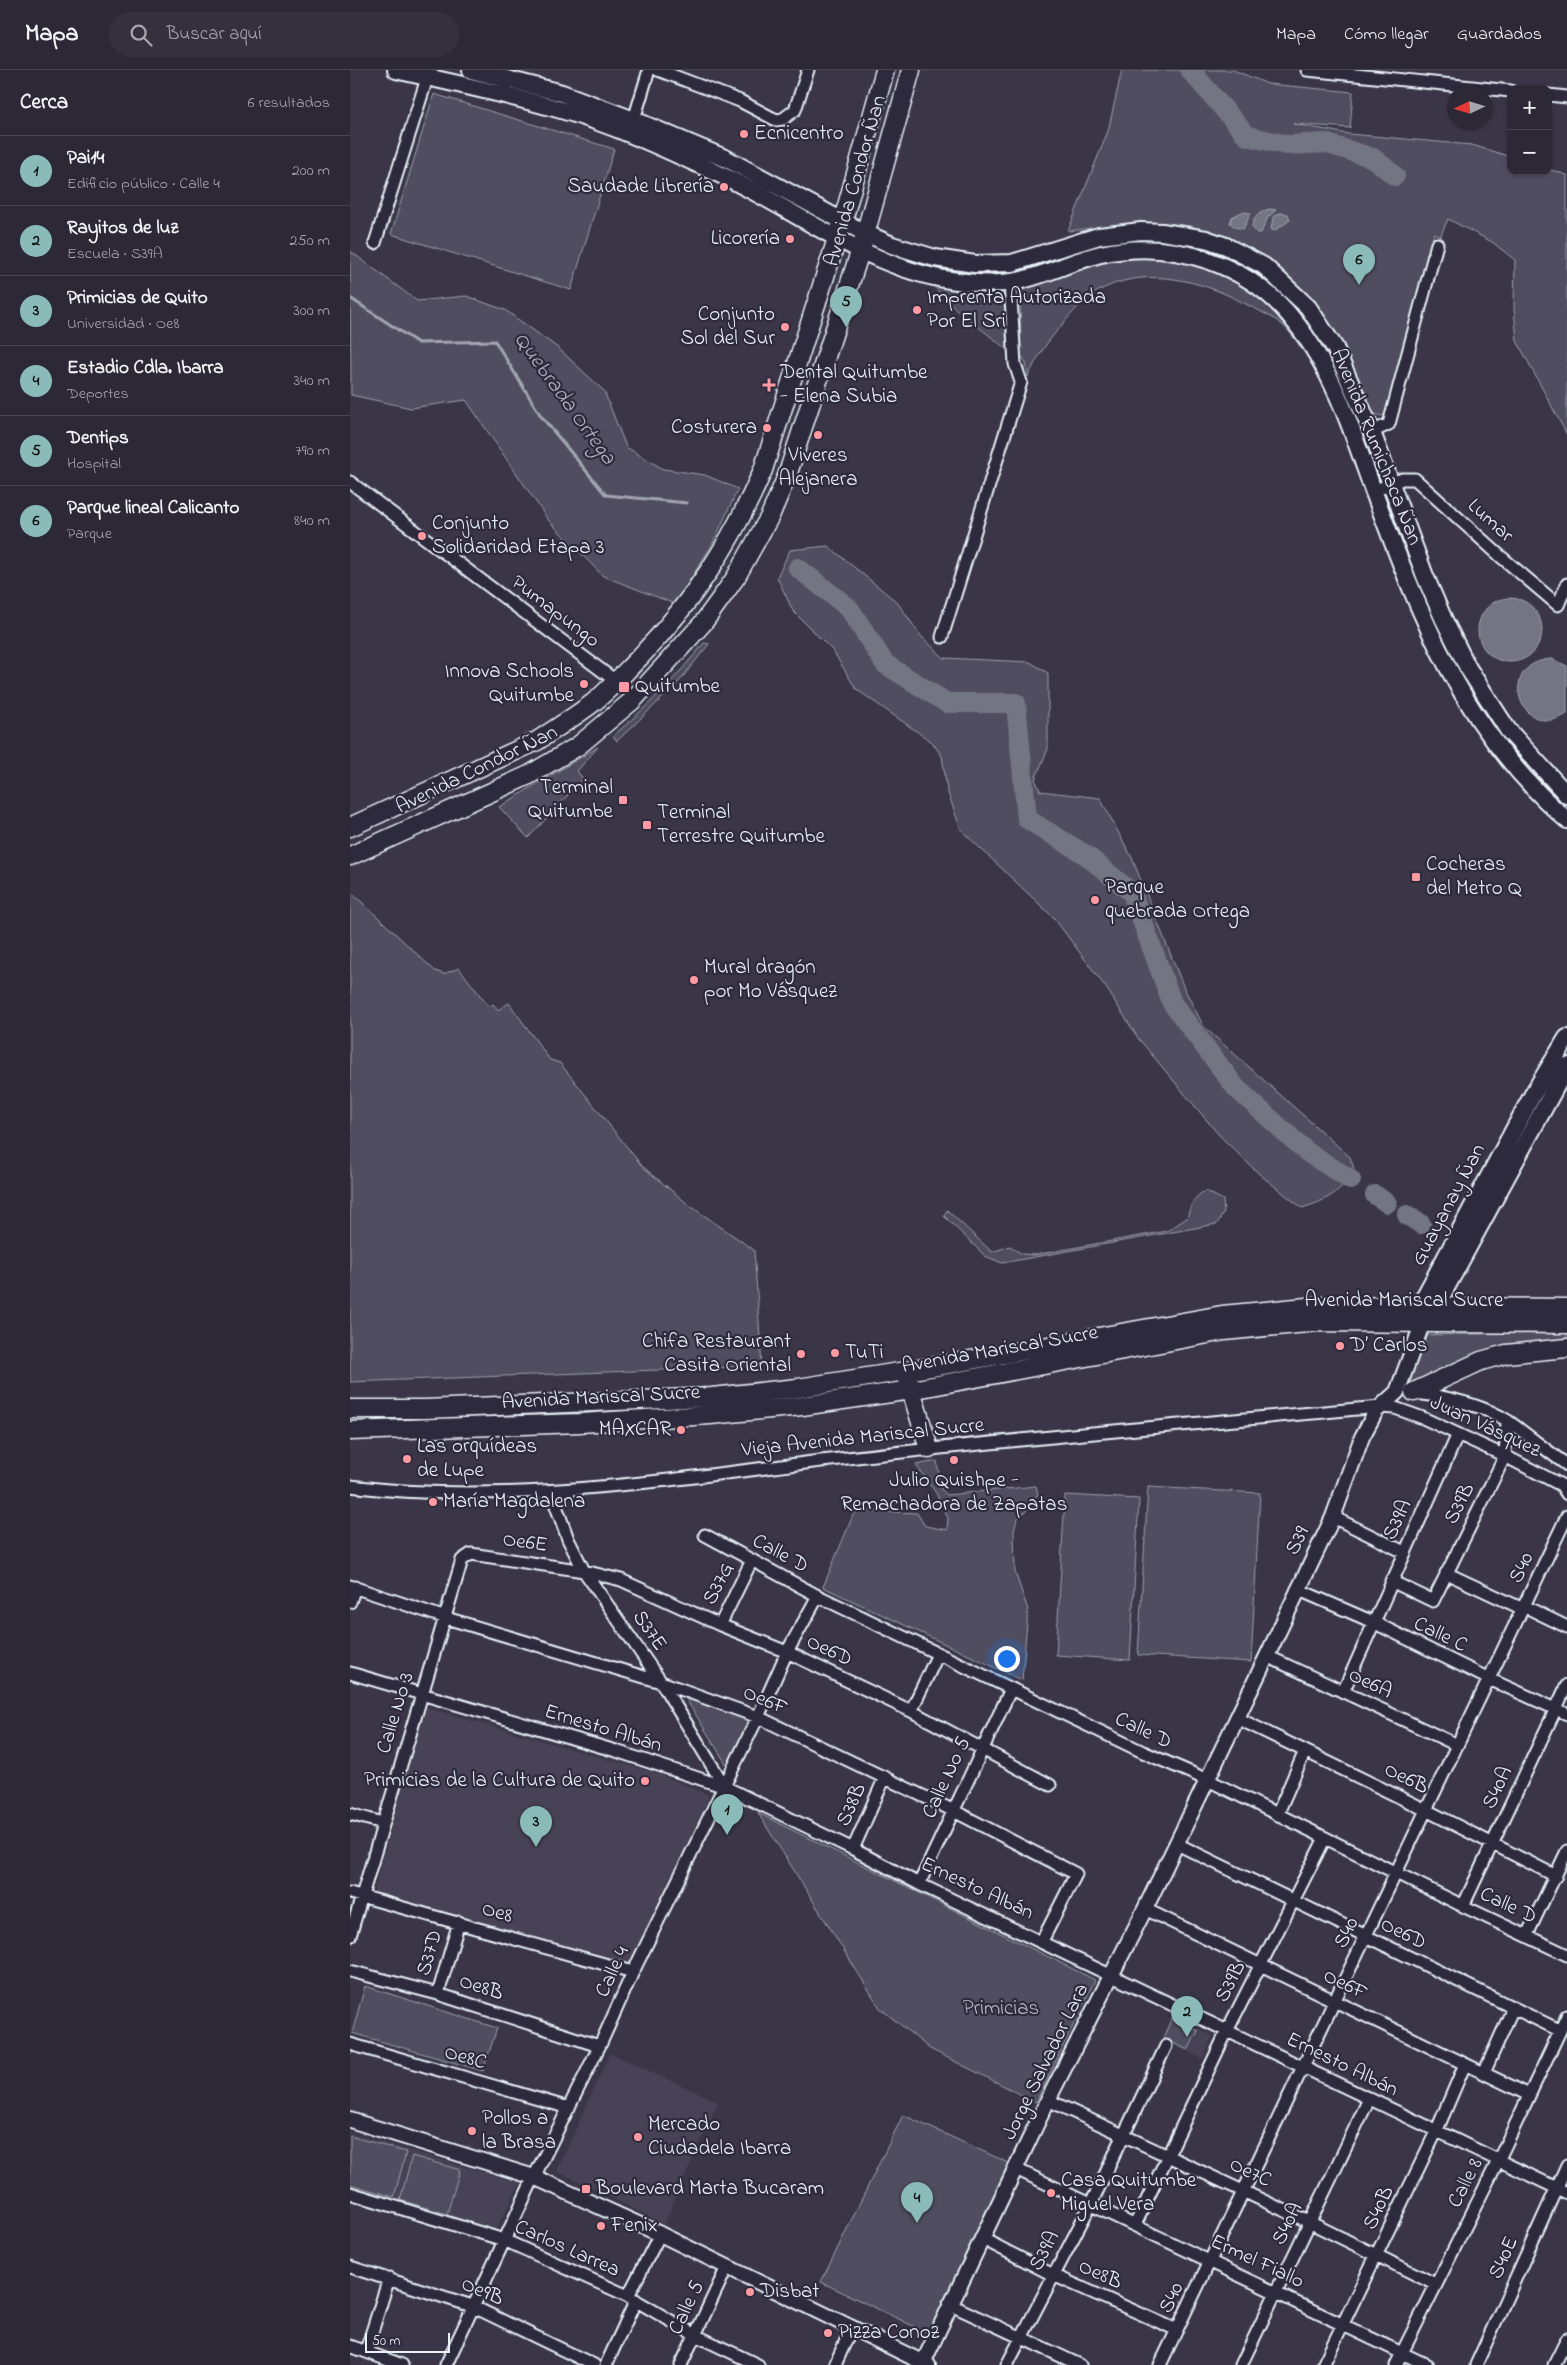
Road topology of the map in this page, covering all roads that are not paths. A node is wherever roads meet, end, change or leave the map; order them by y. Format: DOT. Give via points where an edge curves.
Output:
graph roads {
  1 [pos="396,70"];
  2 [pos="470,70"];
  3 [pos="648,70"];
  4 [pos="658,70"];
  5 [pos="808,70"];
  6 [pos="885,70"];
  7 [pos="911,70"];
  8 [pos="1307,70"];
  9 [pos="488,72"];
  10 [pos="428,74"];
  11 [pos="1386,75"];
  12 [pos="1507,90"];
  13 [pos="1552,95"];
  14 [pos="1567,97"];
  15 [pos="632,128"];
  16 [pos="843,220"];
  17 [pos="1185,235"];
  18 [pos="837,236"];
  19 [pos="863,241"];
  20 [pos="375,243"];
  21 [pos="1437,244"];
  22 [pos="1182,253"];
  23 [pos="1010,282"];
  24 [pos="1372,432"];
  25 [pos="350,482"];
  26 [pos="1391,484"];
  27 [pos="1374,491"];
  28 [pos="1567,584"];
  29 [pos="942,637"];
  30 [pos="617,682"];
  31 [pos="1567,795"];
  32 [pos="1567,820"];
  33 [pos="350,827"];
  34 [pos="350,856"];
  35 [pos="1567,1038"];
  36 [pos="1567,1066"];
  37 [pos="1567,1308"];
  38 [pos="1426,1312"];
  39 [pos="1546,1316"];
  40 [pos="1567,1324"];
  41 [pos="1042,1346"];
  42 [pos="1566,1348"];
  43 [pos="1045,1365"];
  44 [pos="905,1371"];
  45 [pos="911,1390"];
  46 [pos="1406,1392"];
  47 [pos="1380,1406"];
  48 [pos="350,1409"];
  49 [pos="1507,1421"];
  50 [pos="350,1431"];
  51 [pos="1458,1434"];
  52 [pos="929,1449"];
  53 [pos="1505,1456"];
  54 [pos="1567,1465"];
  55 [pos="350,1486"];
  56 [pos="551,1492"];
  57 [pos="1567,1494"];
  58 [pos="1567,1516"];
  59 [pos="1332,1517"];
  60 [pos="705,1535"];
  61 [pos="1404,1552"];
  62 [pos="462,1560"];
  63 [pos="752,1560"];
  64 [pos="584,1571"];
  65 [pos="1446,1573"];
  66 [pos="1391,1581"];
  67 [pos="352,1586"];
  68 [pos="1297,1589"];
  69 [pos="818,1596"];
  70 [pos="350,1602"];
  71 [pos="1524,1608"];
  72 [pos="446,1618"];
  73 [pos="1373,1622"];
  74 [pos="720,1625"];
  75 [pos="1567,1628"];
  76 [pos="787,1652"];
  77 [pos="938,1654"];
  78 [pos="1267,1656"];
  79 [pos="350,1672"];
  80 [pos="1489,1679"];
  81 [pos="661,1682"];
  82 [pos="1567,1686"];
  83 [pos="1010,1689"];
  84 [pos="1343,1692"];
  85 [pos="421,1694"];
  86 [pos="1556,1708"];
  87 [pos="911,1711"];
  88 [pos="1567,1714"];
  89 [pos="758,1717"];
  90 [pos="1237,1718"];
  91 [pos="1457,1745"];
  92 [pos="982,1748"];
  93 [pos="1306,1751"];
  94 [pos="885,1777"];
  95 [pos="1208,1780"];
  96 [pos="1050,1785"];
  97 [pos="725,1787"];
  98 [pos="952,1810"];
  99 [pos="1426,1810"];
  100 [pos="350,1814"];
  101 [pos="1278,1815"];
  102 [pos="384,1823"];
  103 [pos="1325,1838"];
  104 [pos="1178,1844"];
  105 [pos="1492,1844"];
  106 [pos="853,1849"];
  107 [pos="1567,1851"];
  108 [pos="1561,1870"];
  109 [pos="1396,1874"];
  110 [pos="919,1884"];
  111 [pos="350,1893"];
  112 [pos="362,1896"];
  113 [pos="1293,1901"];
  114 [pos="1463,1906"];
  115 [pos="1146,1909"];
  116 [pos="459,1922"];
  117 [pos="1527,1935"];
  118 [pos="350,1936"];
  119 [pos="1366,1936"];
  120 [pos="1042,1941"];
  121 [pos="1567,1955"];
  122 [pos="1261,1965"];
  123 [pos="350,1971"];
  124 [pos="633,1972"];
  125 [pos="1110,1976"];
  126 [pos="438,1994"];
  127 [pos="1335,2001"];
  128 [pos="1513,2008"];
  129 [pos="1567,2016"];
  130 [pos="1227,2031"];
  131 [pos="1561,2035"];
  132 [pos="350,2044"];
  133 [pos="599,2046"];
  134 [pos="1166,2046"];
  135 [pos="1465,2064"];
  136 [pos="1303,2068"];
  137 [pos="1484,2073"];
  138 [pos="1529,2095"];
  139 [pos="1369,2099"];
  140 [pos="1048,2100"];
  141 [pos="569,2108"];
  142 [pos="350,2120"];
  143 [pos="1436,2132"];
  144 [pos="1123,2135"];
  145 [pos="1167,2155"];
  146 [pos="1498,2161"];
  147 [pos="1567,2166"];
  148 [pos="1016,2169"];
  149 [pos="534,2177"];
  150 [pos="1556,2188"];
  151 [pos="1243,2191"];
  152 [pos="350,2193"];
  153 [pos="1567,2193"];
  154 [pos="1091,2204"];
  155 [pos="1309,2222"];
  156 [pos="1134,2225"];
  157 [pos="660,2234"];
  158 [pos="982,2238"];
  159 [pos="504,2240"];
  160 [pos="1377,2256"];
  161 [pos="1210,2261"];
  162 [pos="350,2267"];
  163 [pos="727,2267"];
  164 [pos="1053,2275"];
  165 [pos="389,2278"];
  166 [pos="1436,2284"];
  167 [pos="1275,2292"];
  168 [pos="632,2298"];
  169 [pos="949,2304"];
  170 [pos="472,2306"];
  171 [pos="1343,2324"];
  172 [pos="852,2327"];
  173 [pos="1178,2330"];
  174 [pos="695,2335"];
  175 [pos="1022,2337"];
  176 [pos="1567,2339"];
  177 [pos="350,2346"];
  178 [pos="366,2351"];
  179 [pos="1402,2352"];
  180 [pos="924,2364"];
  181 [pos="402,2365"];
  182 [pos="446,2365"];
  183 [pos="594,2365"];
  184 [pos="606,2365"];
  185 [pos="681,2365"];
  186 [pos="757,2365"];
  187 [pos="834,2365"];
  188 [pos="1007,2365"];
  189 [pos="1080,2365"];
  190 [pos="1160,2365"];
  191 [pos="1241,2365"];
  192 [pos="1323,2365"];
  193 [pos="1396,2365"];
  194 [pos="1426,2365"];
  195 [pos="1476,2365"];
  196 [pos="1554,2365"];
  1 -- 10 [label="main road, Avenida Rumichaca Ñan"];
  2 -- 9 [label="main road, Avenida Rumichaca Ñan"];
  3 -- 15 [label="street"];
  4 -- 5 [label="street" via="740,101 776,120 795,110"];
  6 -- 16 [label="main road, Avenida Condor Ñan"];
  7 -- 19 [label="main road, Avenida Condor Ñan"];
  8 -- 11 [label="street"];
  9 -- 15 [label="main road, Avenida Rumichaca Ñan" via="562,93"];
  10 -- 15 [label="main road, Avenida Rumichaca Ñan"];
  10 -- 20 [label="street"];
  11 -- 12 [label="street"];
  13 -- 14 [label="street"];
  15 -- 16 [label="main road, Avenida Rumichaca Ñan" via="727,159"];
  15 -- 18 [label="main road, Avenida Rumichaca Ñan"];
  16 -- 18 [label="main road, Avenida Condor Ñan"];
  16 -- 19 [label="main road, Avenida Rumichaca Ñan"];
  17 -- 19 [label="main road, Avenida Rumichaca Ñan" via="1119,232 1012,263 994,264 935,258"];
  17 -- 22 [label="main road"];
  17 -- 24 [label="main road, Avenida Rumichaca Ñan" via="1206,239 1244,255 1264,266 1295,293 1335,348"];
  18 -- 19 [label="main road, Avenida Rumichaca Ñan"];
  18 -- 30 [label="main road, Avenida Condor Ñan" via="763,470 748,505 717,562 686,606"];
  19 -- 23 [label="main road, Avenida Rumichaca Ñan" via="885,262 931,277 974,283"];
  19 -- 34 [label="main road, Avenida Condor Ñan" via="770,516 736,577 703,623 633,700 578,746 529,775"];
  21 -- 24 [label="street" via="1390,424"];
  22 -- 23 [label="main road, Avenida Rumichaca Ñan" via="1142,250 1103,254"];
  22 -- 27 [label="main road, Avenida Rumichaca Ñan" via="1236,271 1268,294 1294,319 1331,384"];
  23 -- 29 [label="street" via="1015,364 1022,382"];
  24 -- 26 [label="main road, Avenida Rumichaca Ñan"];
  25 -- 30 [label="street, Pumapungo"];
  26 -- 27 [label="street, Lumar"];
  26 -- 28 [label="street, Lumar" via="1415,478 1562,607"];
  26 -- 31 [label="main road, Avenida Rumichaca Ñan" via="1425,576 1468,668 1508,730"];
  27 -- 32 [label="main road, Avenida Rumichaca Ñan" via="1408,583 1452,678 1493,741"];
  30 -- 33 [label="main road, Avenida Condor Ñan" via="537,741"];
  35 -- 38 [label="main road, Guayanay Ñan" via="1533,1094"];
  36 -- 38 [label="main road, Guayanay Ñan"];
  37 -- 39 [label="main road, Avenida Mariscal Sucre"];
  38 -- 39 [label="main road, Avenida Mariscal Sucre"];
  38 -- 41 [label="main road, Avenida Mariscal Sucre" via="1317,1306 1248,1311"];
  38 -- 43 [label="main road, Avenida Mariscal Sucre" via="1224,1331"];
  38 -- 46 [label="street"];
  39 -- 40 [label="main road, Avenida Mariscal Sucre"];
  41 -- 43 [label="main road"];
  41 -- 44 [label="main road, Avenida Mariscal Sucre"];
  42 -- 46 [label="main road" via="1506,1354"];
  43 -- 45 [label="main road, Avenida Mariscal Sucre"];
  44 -- 45 [label="main road"];
  44 -- 48 [label="main road, Avenida Mariscal Sucre" via="798,1388 712,1397"];
  45 -- 50 [label="main road, Avenida Mariscal Sucre" via="710,1416"];
  45 -- 52 [label="main road"];
  46 -- 47 [label="street, S39"];
  46 -- 49 [label="street, Juan Vásquez" via="1443,1396"];
  47 -- 51 [label="street, Juan Vásquez" via="1423,1418"];
  47 -- 52 [label="street, Vieja Avenida Mariscal Sucre"];
  47 -- 59 [label="street, S39" via="1362,1437"];
  49 -- 53 [label="street, S39B"];
  49 -- 54 [label="street, Juan Vásquez"];
  51 -- 53 [label="street, Juan Vásquez"];
  51 -- 61 [label="street, S39A"];
  52 -- 56 [label="street, Vieja Avenida Mariscal Sucre"];
  53 -- 57 [label="street, Juan Vásquez" via="1561,1485"];
  53 -- 65 [label="street, S39B"];
  55 -- 56 [label="street, Vieja Avenida Mariscal Sucre" via="448,1494"];
  56 -- 64 [label="street, S37E"];
  58 -- 71 [label="street, S40"];
  59 -- 61 [label="street"];
  59 -- 68 [label="street, S39"];
  60 -- 63 [label="street, Calle D"];
  61 -- 66 [label="street, S39A"];
  62 -- 64 [label="street, Oe6E" via="471,1554"];
  62 -- 72 [label="street, Calle No 3"];
  63 -- 69 [label="street, Calle D"];
  63 -- 74 [label="street, S37G"];
  64 -- 74 [label="street, Oe6D" via="621,1580"];
  64 -- 81 [label="street, S37E"];
  65 -- 66 [label="street, S39B" via="1433,1601"];
  65 -- 71 [label="street"];
  66 -- 73 [label="street, S39A"];
  67 -- 70 [label="street"];
  67 -- 72 [label="street, Oe6F"];
  68 -- 73 [label="street, Calle C"];
  68 -- 78 [label="street, S39"];
  69 -- 76 [label="street, Calle 4"];
  69 -- 77 [label="street, Calle D"];
  71 -- 75 [label="street"];
  71 -- 80 [label="street, S40"];
  72 -- 81 [label="street, Oe6F"];
  72 -- 85 [label="street, Calle No 3"];
  73 -- 80 [label="street, Calle C"];
  73 -- 84 [label="street, S39A"];
  74 -- 76 [label="street, Oe6D"];
  76 -- 87 [label="street, Oe6D"];
  76 -- 89 [label="street, Calle 4"];
  77 -- 83 [label="street, Calle D"];
  77 -- 87 [label="street"];
  78 -- 84 [label="street, Oe6A"];
  78 -- 90 [label="street, S39"];
  79 -- 85 [label="street, Ernesto Albán"];
  80 -- 86 [label="street, Calle C"];
  80 -- 91 [label="street, S40"];
  81 -- 89 [label="street, Oe6F"];
  81 -- 97 [label="street, S37E"];
  82 -- 86 [label="street, S40A"];
  83 -- 92 [label="street, Calle No 5"];
  83 -- 95 [label="street, Calle D"];
  84 -- 91 [label="street, Oe6A"];
  85 -- 97 [label="street, Ernesto Albán" via="616,1751"];
  85 -- 102 [label="street, Calle No 3"];
  86 -- 88 [label="street, Calle C"];
  86 -- 105 [label="street, S40A"];
  87 -- 92 [label="street, Oe6D"];
  89 -- 94 [label="street, Oe6F"];
  89 -- 97 [label="street, Calle 4"];
  90 -- 93 [label="street, Oe6B"];
  90 -- 95 [label="street, S39"];
  91 -- 99 [label="street, S40"];
  92 -- 96 [label="street, Oe6D"];
  92 -- 98 [label="street, Calle No 5"];
  93 -- 99 [label="street, Oe6B"];
  93 -- 101 [label="street"];
  94 -- 98 [label="street, Oe6F"];
  94 -- 106 [label="street, S38B"];
  95 -- 101 [label="street, Calle D"];
  95 -- 104 [label="street, Jorge Salvador Lara"];
  97 -- 106 [label="street, Ernesto Albán"];
  97 -- 124 [label="street, Calle 4"];
  98 -- 110 [label="street, Calle No 5"];
  98 -- 120 [label="street, Oe6F" via="1076,1874"];
  99 -- 105 [label="street, Oe6B"];
  99 -- 109 [label="street, S40"];
  100 -- 102 [label="street"];
  101 -- 103 [label="street, Calle D"];
  102 -- 112 [label="street, Calle No 3"];
  103 -- 109 [label="street, Calle D"];
  103 -- 113 [label="street, S39B"];
  104 -- 113 [label="street, Oe6D"];
  104 -- 115 [label="street, Jorge Salvador Lara"];
  105 -- 108 [label="street, Oe6B"];
  105 -- 114 [label="street, S40A"];
  106 -- 110 [label="street, Ernesto Albán"];
  107 -- 108 [label="street"];
  108 -- 117 [label="street"];
  109 -- 114 [label="street, Calle D"];
  109 -- 119 [label="street, S40"];
  110 -- 120 [label="street, Ernesto Albán"];
  111 -- 112 [label="street, Oe8"];
  112 -- 116 [label="street, Oe8"];
  112 -- 118 [label="street, Calle No 3"];
  113 -- 119 [label="street, Oe6D"];
  113 -- 122 [label="street, S39B"];
  114 -- 117 [label="street, Calle D"];
  115 -- 122 [label="street, Oe6F"];
  115 -- 125 [label="street, Jorge Salvador Lara"];
  116 -- 124 [label="street, Oe8"];
  116 -- 126 [label="street, S37D"];
  117 -- 121 [label="street, Calle D"];
  119 -- 127 [label="street, S40"];
  119 -- 128 [label="street, Oe6D"];
  120 -- 125 [label="street, Ernesto Albán"];
  122 -- 127 [label="street, Oe6F"];
  122 -- 130 [label="street, S39B"];
  123 -- 126 [label="street, Oe8B"];
  124 -- 133 [label="street, Calle 4"];
  125 -- 130 [label="street, Ernesto Albán"];
  125 -- 140 [label="street, Jorge Salvador Lara"];
  126 -- 133 [label="street, Oe8B"];
  127 -- 135 [label="street, Oe6F"];
  127 -- 136 [label="street, S40"];
  128 -- 131 [label="street, Oe6D"];
  128 -- 137 [label="street"];
  129 -- 131 [label="street, Calle 8"];
  130 -- 136 [label="street, Ernesto Albán"];
  130 -- 145 [label="street, S39B"];
  131 -- 138 [label="street, Calle 8"];
  132 -- 141 [label="street, Oe8C"];
  133 -- 141 [label="street, Calle 4"];
  134 -- 144 [label="street, S39A"];
  135 -- 137 [label="street, Oe6F"];
  135 -- 143 [label="street, S40B"];
  136 -- 139 [label="street, Ernesto Albán"];
  136 -- 151 [label="street, S40"];
  137 -- 138 [label="street, Oe6F"];
  138 -- 146 [label="street, Calle 8"];
  139 -- 143 [label="street, Ernesto Albán"];
  139 -- 155 [label="street, S40A"];
  140 -- 144 [label="street, Oe7C"];
  140 -- 148 [label="street, Jorge Salvador Lara"];
  141 -- 149 [label="street, Calle 4"];
  142 -- 149 [label="street"];
  143 -- 146 [label="street, Ernesto Albán"];
  143 -- 160 [label="street, S40B"];
  144 -- 145 [label="street, Oe7C"];
  144 -- 154 [label="street, S39A"];
  145 -- 151 [label="street, Oe7C"];
  145 -- 156 [label="street, S39B"];
  146 -- 150 [label="street, Ernesto Albán"];
  146 -- 166 [label="street, Calle 8"];
  147 -- 150 [label="street, S40E"];
  148 -- 154 [label="street, Ermel Fiallo"];
  148 -- 158 [label="street, Jorge Salvador Lara"];
  149 -- 157 [label="street"];
  149 -- 159 [label="street, Calle 4"];
  150 -- 153 [label="street, Ernesto Albán"];
  150 -- 195 [label="street, S40E"];
  151 -- 155 [label="street, Oe7C"];
  151 -- 161 [label="street, S40"];
  152 -- 159 [label="street, Carlos Larrea"];
  154 -- 156 [label="street, Ermel Fiallo"];
  154 -- 164 [label="street, S39A"];
  155 -- 160 [label="street, Oe7C"];
  155 -- 167 [label="street, S40A"];
  156 -- 161 [label="street, Ermel Fiallo"];
  157 -- 163 [label="street"];
  157 -- 168 [label="street"];
  158 -- 164 [label="street, Oe8B"];
  158 -- 169 [label="street, Jorge Salvador Lara"];
  159 -- 168 [label="street, Carlos Larrea"];
  159 -- 170 [label="street, Calle 4"];
  160 -- 166 [label="street, Oe7C"];
  160 -- 171 [label="street, S40B"];
  161 -- 167 [label="street, Ermel Fiallo"];
  161 -- 173 [label="street, S40"];
  162 -- 165 [label="street, Oe9B"];
  163 -- 172 [label="street"];
  163 -- 174 [label="street, Calle 5"];
  164 -- 173 [label="street, Oe8B"];
  164 -- 175 [label="street, S39A"];
  165 -- 170 [label="street, Oe9B"];
  165 -- 178 [label="street"];
  166 -- 179 [label="street, Calle 8"];
  167 -- 171 [label="street, Ermel Fiallo"];
  167 -- 191 [label="street, S40A"];
  168 -- 174 [label="street, Carlos Larrea"];
  168 -- 184 [label="street"];
  169 -- 175 [label="street"];
  169 -- 180 [label="street, Jorge Salvador Lara"];
  170 -- 182 [label="street, Calle 4"];
  170 -- 183 [label="street, Oe9B"];
  171 -- 179 [label="street, Ermel Fiallo"];
  171 -- 192 [label="street, S40B"];
  172 -- 180 [label="street"];
  172 -- 187 [label="street"];
  173 -- 190 [label="street, S40"];
  174 -- 185 [label="street, Calle 5"];
  174 -- 186 [label="street, Carlos Larrea"];
  175 -- 188 [label="street, S39A"];
  175 -- 189 [label="street"];
  176 -- 196 [label="street"];
  177 -- 178 [label="street"];
  178 -- 181 [label="street"];
  179 -- 193 [label="street, Calle 8"];
  179 -- 194 [label="street, Ermel Fiallo"];
}
